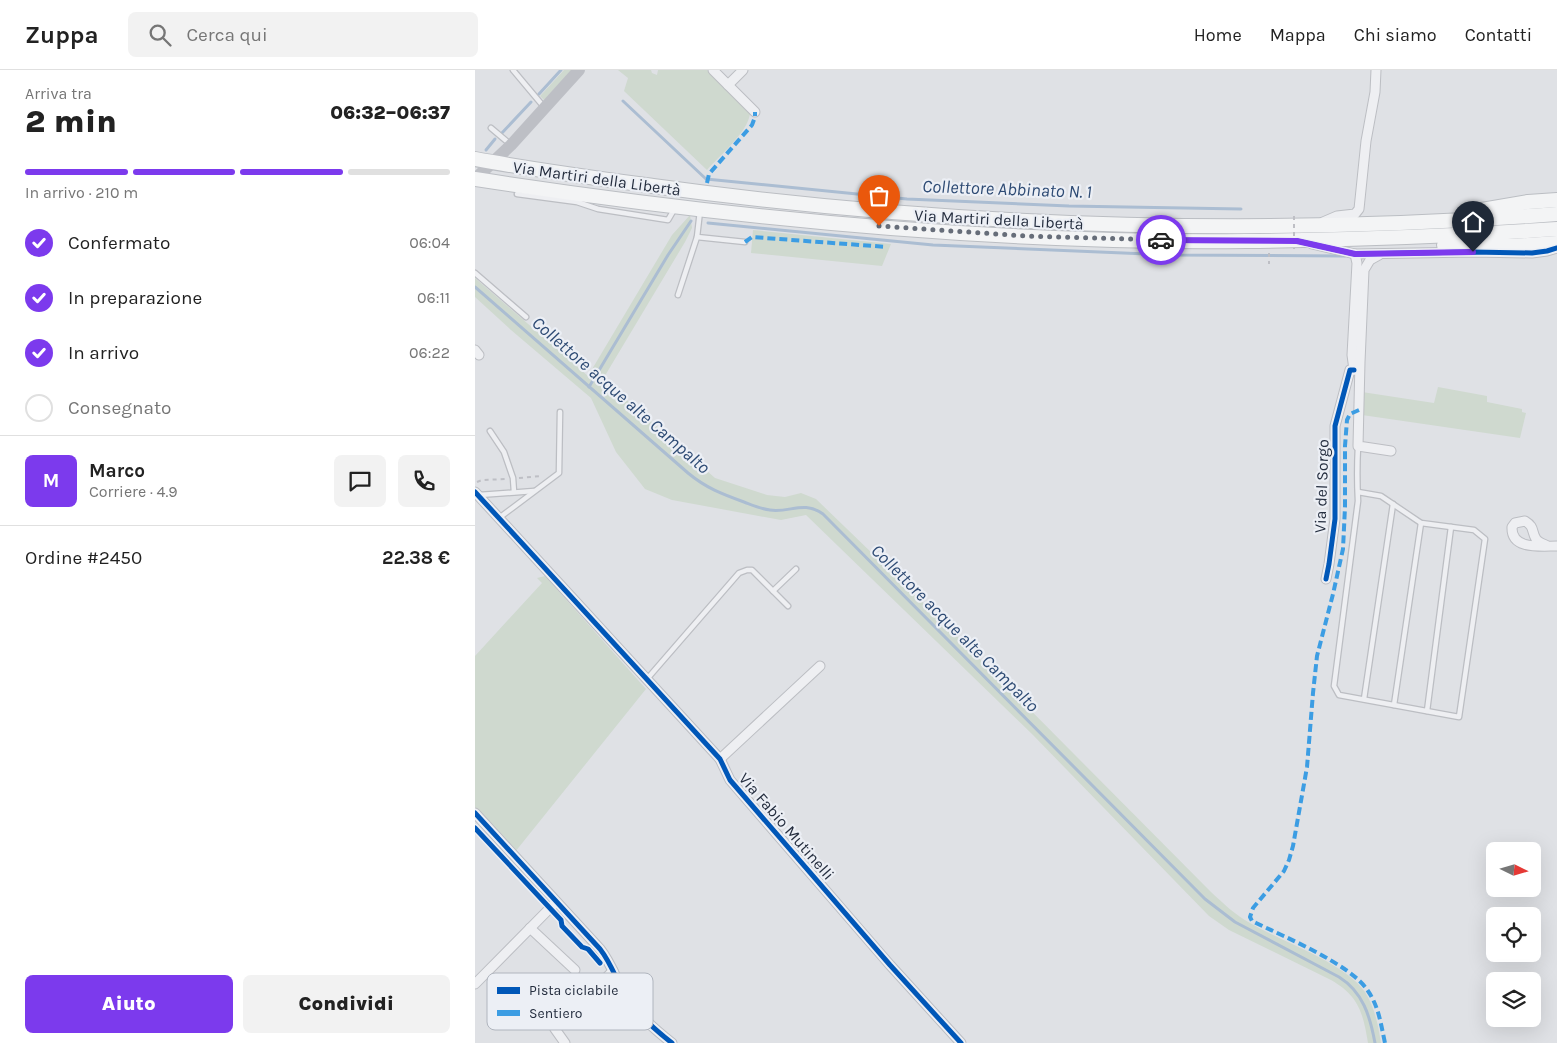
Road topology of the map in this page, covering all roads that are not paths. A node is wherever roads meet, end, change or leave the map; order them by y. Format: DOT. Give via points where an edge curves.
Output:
graph roads {
  1 [pos="513,70"];
  2 [pos="579,70"];
  3 [pos="713,70"];
  4 [pos="743,70"];
  5 [pos="1376,70"];
  6 [pos="728,85"];
  7 [pos="545,108"];
  8 [pos="755,112"];
  9 [pos="491,128"];
  10 [pos="513,143"];
  11 [pos="475,159"];
  12 [pos="493,163"];
  13 [pos="536,169"];
  14 [pos="475,179"];
  15 [pos="517,194"];
  16 [pos="578,198"];
  17 [pos="1557,200"];
  18 [pos="701,210"];
  19 [pos="1557,214"];
  20 [pos="1402,223"];
  21 [pos="1314,225"];
  22 [pos="1557,229"];
  23 [pos="697,237"];
  24 [pos="1351,240"];
  25 [pos="745,242"];
  26 [pos="1557,243"];
  27 [pos="1296,245"];
  28 [pos="1557,248"];
  29 [pos="1355,254"];
  30 [pos="1381,254"];
  31 [pos="475,273"];
  32 [pos="678,295"];
  33 [pos="526,317"];
  34 [pos="1357,370"];
  35 [pos="560,412"];
  36 [pos="489,431"];
  37 [pos="1358,446"];
  38 [pos="1391,451"];
  39 [pos="535,490"];
  40 [pos="514,492"];
  41 [pos="1358,492"];
  42 [pos="476,494"];
  43 [pos="1393,504"];
  44 [pos="499,518"];
  45 [pos="1421,523"];
  46 [pos="1451,527"];
  47 [pos="796,569"];
  48 [pos="1326,579"];
  49 [pos="773,591"];
  50 [pos="788,606"];
  51 [pos="820,666"];
  52 [pos="647,679"];
  53 [pos="1364,699"];
  54 [pos="1394,705"];
  55 [pos="1427,711"];
  56 [pos="720,759"];
  57 [pos="475,813"];
  58 [pos="556,902"];
  59 [pos="530,928"];
  60 [pos="575,970"];
  61 [pos="613,971"];
  62 [pos="475,984"];
  63 [pos="653,1025"];
  64 [pos="556,1030"];
  65 [pos="565,1043"];
  66 [pos="671,1043"];
  67 [pos="961,1043"];
  1 -- 7 [label="lane"];
  2 -- 7 [label="street"];
  3 -- 6 [label="street"];
  4 -- 6 [label="street"];
  5 -- 21 [label="street" via="1359,209 1355,214 1337,216"];
  6 -- 8 [label="street"];
  7 -- 10 [label="street"];
  9 -- 10 [label="lane"];
  10 -- 12 [label="street"];
  10 -- 13 [label="street" via="515,158 525,167"];
  11 -- 12 [label="main road, Via Martiri della Libertà"];
  12 -- 13 [label="main road, Via Martiri della Libertà"];
  12 -- 14 [label="street"];
  13 -- 21 [label="main road, Via Martiri della Libertà" via="714,195 918,215 1135,225"];
  14 -- 16 [label="main road, Via Martiri della Libertà"];
  15 -- 16 [label="lane"];
  16 -- 18 [label="main road, Via Martiri della Libertà"];
  17 -- 20 [label="main road" via="1459,212"];
  18 -- 23 [label="lane"];
  18 -- 27 [label="main road, Via Martiri della Libertà" via="917,230"];
  19 -- 20 [label="main road, Via Martiri della Libertà"];
  20 -- 21 [label="main road, Via Martiri della Libertà"];
  22 -- 24 [label="main road, Via Martiri della Libertà"];
  23 -- 25 [label="lane"];
  23 -- 32 [label="lane"];
  24 -- 26 [label="main road" via="1421,246"];
  24 -- 27 [label="main road, Via Martiri della Libertà"];
  27 -- 29 [label="street"];
  28 -- 30 [label="street" via="1532,253"];
  29 -- 30 [label="street"];
  29 -- 34 [label="street, Via del Sorgo" via="1352,355"];
  30 -- 34 [label="street, Via del Sorgo" via="1369,260 1364,270"];
  31 -- 33 [label="lane"];
  34 -- 37 [label="street, Via del Sorgo"];
  34 -- 48 [label="street, Via del Sorgo" via="1350,370 1335,426 1335,519"];
  35 -- 39 [label="lane" via="559,473"];
  36 -- 40 [label="lane" via="505,452"];
  37 -- 38 [label="street"];
  37 -- 41 [label="lane"];
  39 -- 40 [label="lane"];
  39 -- 44 [label="lane"];
  40 -- 42 [label="lane"];
  41 -- 43 [label="lane" via="1381,496"];
  41 -- 53 [label="lane" via="1334,686 1339,695"];
  42 -- 44 [label="street, Via Fabio Mutinelli"];
  43 -- 45 [label="lane"];
  43 -- 53 [label="lane"];
  44 -- 52 [label="street, Via Fabio Mutinelli"];
  45 -- 46 [label="lane"];
  45 -- 54 [label="lane"];
  46 -- 55 [label="lane"];
  46 -- 55 [label="lane" via="1474,530 1485,538 1459,717"];
  47 -- 49 [label="lane"];
  49 -- 50 [label="lane"];
  49 -- 52 [label="lane" via="752,570 739,574"];
  51 -- 56 [label="street"];
  52 -- 56 [label="street, Via Fabio Mutinelli"];
  53 -- 54 [label="lane"];
  54 -- 55 [label="lane"];
  56 -- 67 [label="street, Via Fabio Mutinelli" via="730,780"];
  57 -- 58 [label="street"];
  58 -- 59 [label="street"];
  58 -- 61 [label="street" via="600,949"];
  59 -- 60 [label="street"];
  59 -- 62 [label="street"];
  63 -- 66 [label="street"];
  64 -- 65 [label="street"];
}
